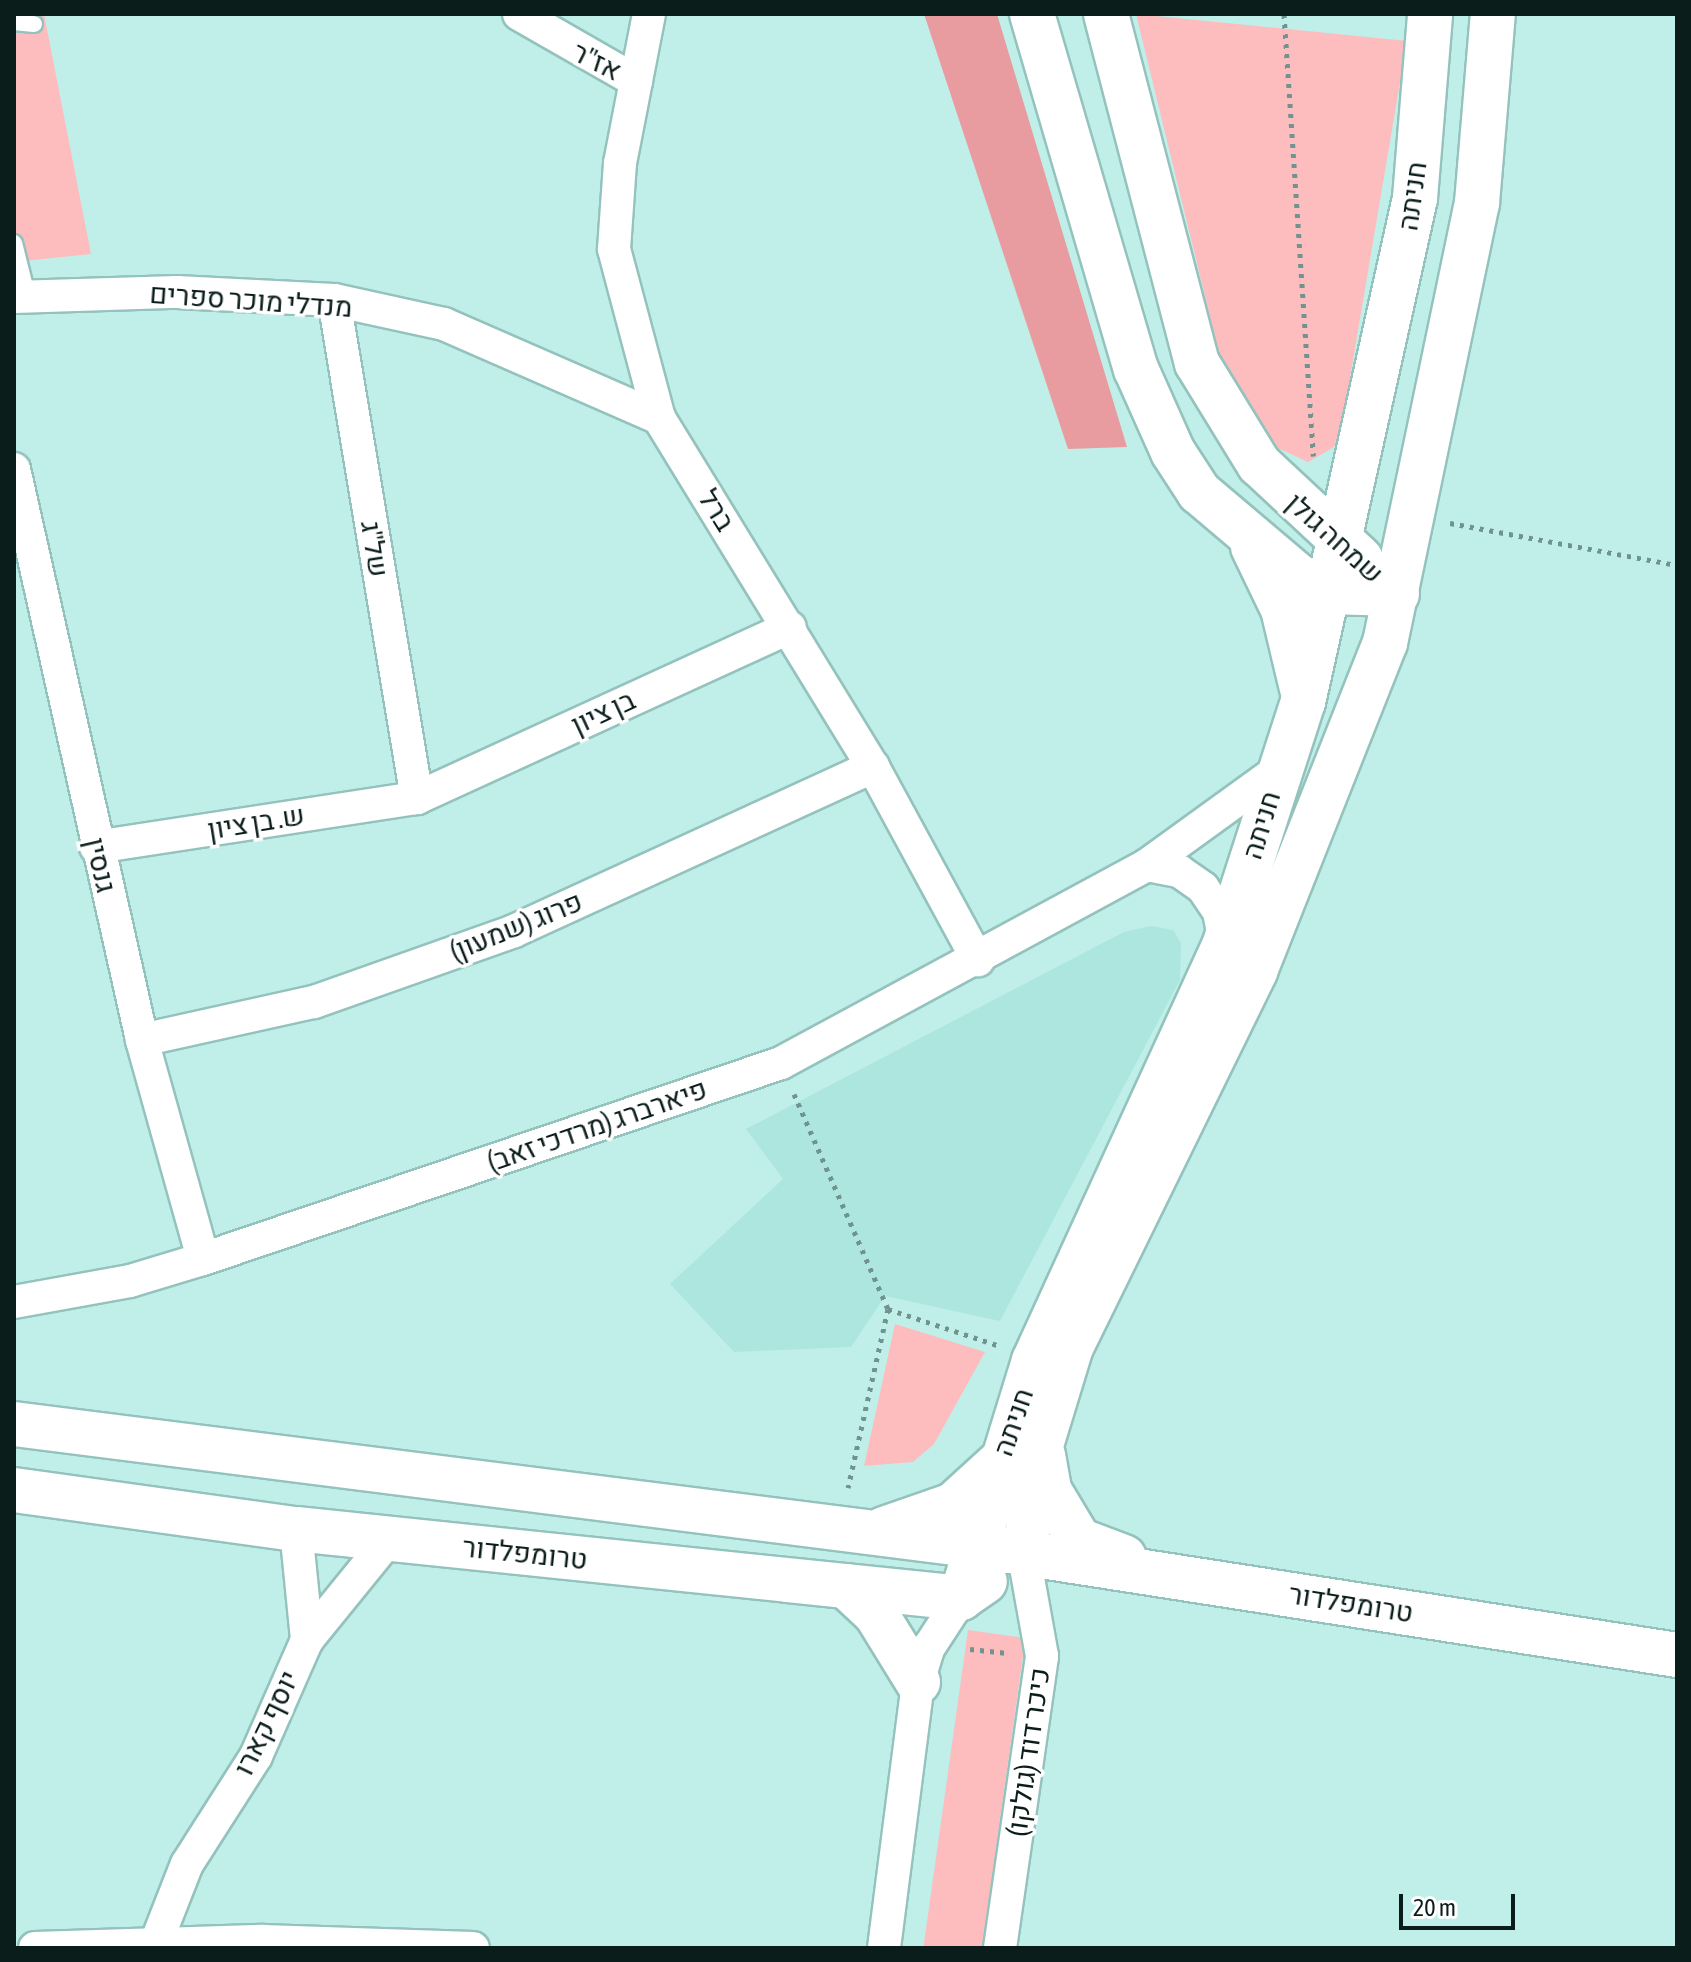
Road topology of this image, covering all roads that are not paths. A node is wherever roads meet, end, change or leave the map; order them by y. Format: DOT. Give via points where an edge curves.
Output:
graph roads {
  1 [pos="519,14"];
  2 [pos="649,14"];
  3 [pos="1032,14"];
  4 [pos="1106,14"];
  5 [pos="1430,14"];
  6 [pos="1493,14"];
  7 [pos="14,22"];
  8 [pos="34,24"];
  9 [pos="636,81"];
  10 [pos="14,243"];
  11 [pos="20,296"];
  12 [pos="334,300"];
  13 [pos="659,418"];
  14 [pos="1358,449"];
  15 [pos="1259,464"];
  16 [pos="14,469"];
  17 [pos="1242,533"];
  18 [pos="1342,541"];
  19 [pos="1327,592"];
  20 [pos="1397,594"];
  21 [pos="790,627"];
  22 [pos="1303,702"];
  23 [pos="873,767"];
  24 [pos="1278,770"];
  25 [pos="417,798"];
  26 [pos="96,847"];
  27 [pos="1147,865"];
  28 [pos="1225,943"];
  29 [pos="978,960"];
  30 [pos="142,1040"];
  31 [pos="203,1259"];
  32 [pos="14,1302"];
  33 [pos="14,1424"];
  34 [pos="1041,1445"];
  35 [pos="999,1463"];
  36 [pos="14,1490"];
  37 [pos="854,1517"];
  38 [pos="296,1529"];
  39 [pos="390,1538"];
  40 [pos="977,1546"];
  41 [pos="1024,1556"];
  42 [pos="1172,1575"];
  43 [pos="846,1586"];
  44 [pos="961,1598"];
  45 [pos="307,1640"];
  46 [pos="1677,1655"];
  47 [pos="918,1682"];
  48 [pos="154,1945"];
  49 [pos="35,1948"];
  50 [pos="473,1948"];
  51 [pos="884,1948"];
  52 [pos="1000,1948"];
  1 -- 9 [label="street, אז\"ר"];
  2 -- 9 [label="street, ברל"];
  3 -- 17 [label="street, שמחה גולן" via="1151,414 1199,492"];
  4 -- 15 [label="street, שמחה גולן" via="1197,363"];
  5 -- 14 [label="street, חניתה" via="1415,198"];
  6 -- 20 [label="street, חניתה" via="1477,203"];
  7 -- 8 [label="lane"];
  9 -- 13 [label="street, ברל" via="614,249"];
  10 -- 11 [label="lane"];
  11 -- 12 [label="street, מנדלי מוכר ספרים" via="177,292"];
  12 -- 13 [label="street, מנדלי מוכר ספרים" via="444,324"];
  12 -- 25 [label="street, של\"ג"];
  13 -- 21 [label="street, ברל"];
  14 -- 15 [label="street" via="1314,481 1281,477"];
  14 -- 18 [label="street, חניתה"];
  15 -- 18 [label="street, שמחה גולן" via="1317,526"];
  16 -- 26 [label="street, גנסין"];
  17 -- 19 [label="street, שמחה גולן"];
  17 -- 22 [label="street" via="1283,609"];
  18 -- 19 [label="street, חניתה"];
  18 -- 20 [label="street, שמחה גולן"];
  19 -- 20 [label="street, שמחה גולן"];
  19 -- 22 [label="street, חניתה"];
  20 -- 34 [label="street, חניתה" via="1385,643 1255,971 1071,1347"];
  21 -- 23 [label="street, ברל"];
  21 -- 25 [label="street, בן ציון"];
  22 -- 24 [label="street, חניתה"];
  23 -- 29 [label="street, ברל"];
  23 -- 30 [label="street, פרוג (שמעון)" via="514,931 314,1002"];
  24 -- 27 [label="street, פיארברג (מרדכי זאב)"];
  24 -- 28 [label="street, חניתה"];
  25 -- 26 [label="street, ש. בן ציון"];
  26 -- 30 [label="street, גנסין"];
  27 -- 28 [label="street" via="1179,871 1203,888 1219,912"];
  27 -- 29 [label="street, פיארברג (מרדכי זאב)"];
  28 -- 35 [label="street, חניתה" via="1034,1361"];
  29 -- 31 [label="street, פיארברג (מרדכי זאב)" via="781,1063"];
  30 -- 31 [label="street, גנסין"];
  31 -- 32 [label="street, פיארברג (מרדכי זאב)" via="130,1281"];
  33 -- 37 [label="street, טרומפלדור"];
  34 -- 41 [label="street, חניתה"];
  34 -- 42 [label="street" via="1049,1490 1079,1540"];
  35 -- 37 [label="street" via="937,1513"];
  35 -- 40 [label="street, חניתה"];
  36 -- 38 [label="street, טרומפלדור"];
  37 -- 40 [label="street, טרומפלדור"];
  38 -- 39 [label="street, טרומפלדור"];
  38 -- 45 [label="street, יוסף קארו"];
  39 -- 43 [label="street, טרומפלדור"];
  39 -- 45 [label="street"];
  40 -- 41 [label="street, טרומפלדור"];
  40 -- 44 [label="street, חניתה"];
  41 -- 42 [label="street, טרומפלדור"];
  41 -- 44 [label="street"];
  41 -- 52 [label="street, כיכר דוד (גולקו)" via="1042,1656"];
  42 -- 46 [label="street, טרומפלדור"];
  43 -- 44 [label="street, טרומפלדור"];
  43 -- 47 [label="street" via="876,1614"];
  44 -- 47 [label="street" via="929,1647"];
  45 -- 48 [label="street, יוסף קארו" via="256,1756 187,1864"];
  47 -- 51 [label="street"];
  48 -- 49 [label="street"];
  48 -- 50 [label="street"];
}
